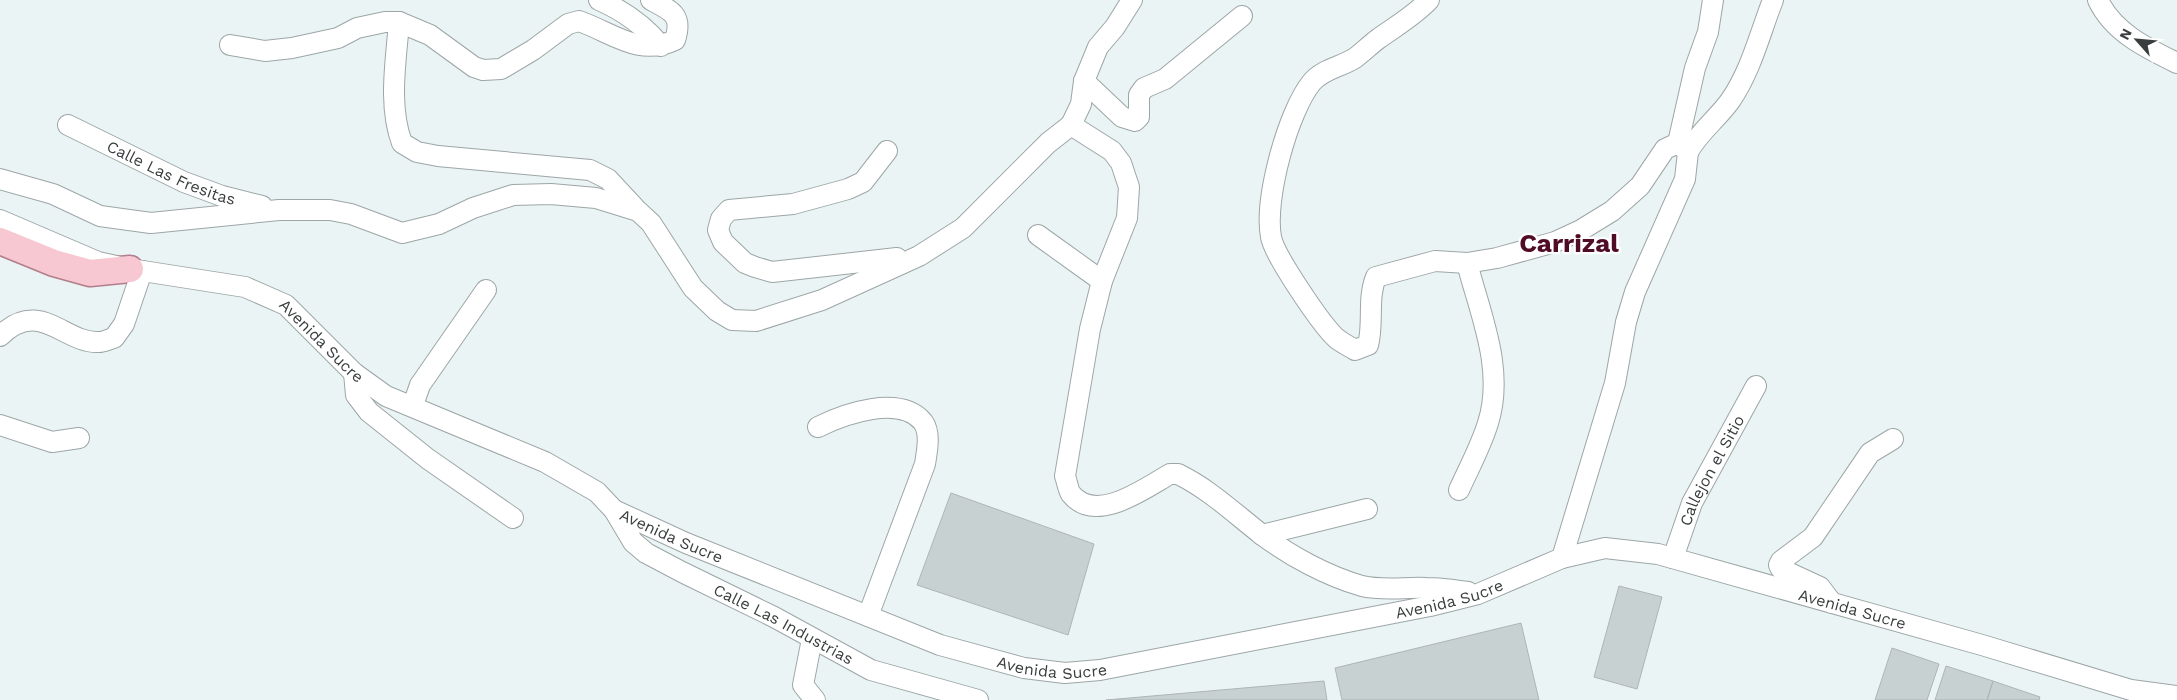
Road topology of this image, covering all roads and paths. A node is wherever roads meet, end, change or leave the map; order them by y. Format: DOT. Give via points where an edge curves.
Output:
graph roads {
  1 [pos="599,0"];
  2 [pos="651,0"];
  3 [pos="1132,0"];
  4 [pos="1429,0"];
  5 [pos="1713,0"];
  6 [pos="1773,0"];
  7 [pos="2098,0"];
  8 [pos="1242,16"];
  9 [pos="399,22"];
  10 [pos="230,45"];
  11 [pos="661,46"];
  12 [pos="2177,63"];
  13 [pos="1084,81"];
  14 [pos="68,125"];
  15 [pos="1071,125"];
  16 [pos="1683,147"];
  17 [pos="887,151"];
  18 [pos="0,180"];
  19 [pos="279,210"];
  20 [pos="638,211"];
  21 [pos="0,220"];
  22 [pos="1038,235"];
  23 [pos="0,241"];
  24 [pos="919,256"];
  25 [pos="1467,262"];
  26 [pos="136,270"];
  27 [pos="1102,281"];
  28 [pos="486,290"];
  29 [pos="0,336"];
  30 [pos="354,373"];
  31 [pos="1756,386"];
  32 [pos="412,405"];
  33 [pos="0,425"];
  34 [pos="818,427"];
  35 [pos="79,438"];
  36 [pos="1893,439"];
  37 [pos="1459,490"];
  38 [pos="1367,508"];
  39 [pos="614,510"];
  40 [pos="513,518"];
  41 [pos="1262,535"];
  42 [pos="1562,558"];
  43 [pos="1673,558"];
  44 [pos="1478,594"];
  45 [pos="1833,604"];
  46 [pos="868,616"];
  47 [pos="812,639"];
  48 [pos="2177,696"];
  49 [pos="815,700"];
  50 [pos="978,700"];
  1 -- 11 [label="street" via="621,10"];
  2 -- 11 [label="street" via="678,18 675,40"];
  3 -- 13 [label="street" via="1098,47"];
  4 -- 25 [label="street" via="1354,59 1323,73 1313,82 1294,112 1283,148 1269,217 1271,238 1286,268 1335,337 1355,350 1368,345 1372,333 1370,312 1376,277 1435,261"];
  5 -- 16 [label="street" via="1708,32 1695,68"];
  6 -- 16 [label="street" via="1760,38 1730,101 1694,141"];
  7 -- 12 [label="street" via="2103,11 2121,30 2145,48"];
  8 -- 13 [label="street" via="1164,79 1144,88 1139,95 1139,117 1134,122 1122,118"];
  9 -- 10 [label="street" via="357,28 338,38 292,48 265,51"];
  9 -- 11 [label="street" via="430,35 460,59 483,70 501,68 579,20 629,42 647,47"];
  9 -- 20 [label="street" via="393,110 402,143 418,152 438,156 590,170 608,180"];
  13 -- 15 [label="street" via="1081,104"];
  14 -- 19 [label="street, Calle Las Fresitas" via="184,182 222,196"];
  15 -- 24 [label="street" via="1048,143 963,228"];
  15 -- 27 [label="street" via="1112,151 1121,163 1129,187 1127,218"];
  16 -- 25 [label="street" via="1665,149 1640,186 1581,230 1555,242 1497,258"];
  16 -- 42 [label="street" via="1685,179 1635,292 1613,392"];
  17 -- 24 [label="street" via="863,182 794,204 729,210 721,219 718,230 723,242 745,263 772,272"];
  18 -- 19 [label="street" via="52,194 100,216 151,223"];
  19 -- 20 [label="street" via="330,210 352,214 402,233 439,224 473,208 512,196 552,194 596,198"];
  20 -- 24 [label="street" via="663,239 692,288 732,320 756,321 822,300"];
  21 -- 26 [label="street, Avenida Sucre" via="98,262"];
  22 -- 27 [label="street"];
  23 -- 26 [label="main road" via="54,263 90,273"];
  25 -- 37 [label="street" via="1492,352 1493,399 1488,423"];
  26 -- 29 [label="street" via="124,324 114,338 98,342 54,325 28,320 9,327"];
  26 -- 30 [label="street, Avenida Sucre" via="245,287 286,305"];
  27 -- 41 [label="street" via="1090,329 1065,476 1070,493 1081,502 1110,506 1170,474 1178,474 1224,504"];
  28 -- 32 [label="street" via="420,385"];
  30 -- 32 [label="street, Avenida Sucre" via="386,396"];
  30 -- 40 [label="street" via="356,395 369,412 428,459"];
  31 -- 43 [label="street, Callejon el Sitio" via="1692,504"];
  32 -- 39 [label="street, Avenida Sucre" via="544,462 597,492"];
  33 -- 35 [label="street" via="52,442"];
  34 -- 46 [label="street" via="839,417 882,408 906,410 923,423 928,438 925,464"];
  36 -- 45 [label="street" via="1870,453 1813,537 1779,565 1781,569 1820,587"];
  38 -- 41 [label="street"];
  39 -- 46 [label="street, Avenida Sucre" via="686,543"];
  39 -- 47 [label="street, Calle Las Industrias" via="633,542 646,553"];
  41 -- 44 [label="street" via="1302,561 1362,586"];
  42 -- 43 [label="street, Avenida Sucre" via="1605,548 1637,550"];
  42 -- 44 [label="street, Avenida Sucre"];
  43 -- 45 [label="street, Avenida Sucre"];
  44 -- 46 [label="street, Avenida Sucre" via="1309,631 1100,670 1065,673 1024,668 940,645"];
  45 -- 48 [label="street, Avenida Sucre" via="2131,690"];
  47 -- 49 [label="street" via="803,685"];
  47 -- 50 [label="street, Calle Las Industrias" via="871,670"];
}
